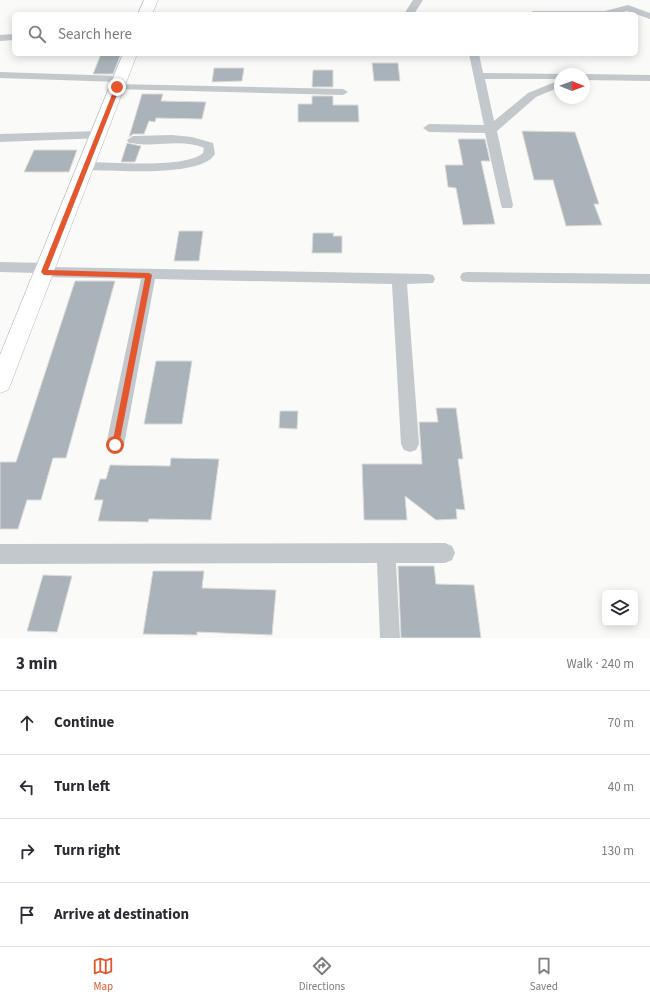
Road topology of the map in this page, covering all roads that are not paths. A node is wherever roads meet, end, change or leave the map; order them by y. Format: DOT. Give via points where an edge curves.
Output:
graph roads {
  1 [pos="150,0"];
  2 [pos="418,0"];
  3 [pos="146,12"];
  4 [pos="409,12"];
  5 [pos="544,12"];
  6 [pos="580,12"];
  7 [pos="613,12"];
  8 [pos="650,16"];
  9 [pos="12,37"];
  10 [pos="0,38"];
  11 [pos="129,56"];
  12 [pos="474,56"];
  13 [pos="0,75"];
  14 [pos="479,76"];
  15 [pos="554,76"];
  16 [pos="590,78"];
  17 [pos="650,78"];
  18 [pos="119,83"];
  19 [pos="554,86"];
  20 [pos="343,92"];
  21 [pos="429,128"];
  22 [pos="492,129"];
  23 [pos="99,135"];
  24 [pos="0,138"];
  25 [pos="133,140"];
  26 [pos="86,166"];
  27 [pos="507,206"];
  28 [pos="0,267"];
  29 [pos="44,270"];
  30 [pos="149,275"];
  31 [pos="468,277"];
  32 [pos="399,279"];
  33 [pos="428,279"];
  34 [pos="650,279"];
  35 [pos="0,384"];
  36 [pos="410,444"];
  37 [pos="115,445"];
  38 [pos="386,553"];
  39 [pos="446,553"];
  40 [pos="0,554"];
  41 [pos="390,638"];
  1 -- 3 [label="main road"];
  2 -- 4 [label="street"];
  5 -- 6 [label="street"];
  7 -- 8 [label="street" via="628,8"];
  9 -- 10 [label="street"];
  11 -- 18 [label="main road"];
  12 -- 14 [label="street"];
  13 -- 18 [label="street"];
  14 -- 15 [label="street"];
  14 -- 22 [label="street"];
  16 -- 17 [label="street"];
  18 -- 20 [label="street"];
  18 -- 23 [label="main road"];
  19 -- 22 [label="street" via="539,90"];
  21 -- 22 [label="street"];
  22 -- 27 [label="street"];
  23 -- 24 [label="street"];
  23 -- 26 [label="main road"];
  25 -- 26 [label="street" via="188,140 202,142 209,146 210,150 204,160 182,166"];
  26 -- 29 [label="main road"];
  28 -- 29 [label="street"];
  29 -- 30 [label="street"];
  29 -- 35 [label="main road"];
  30 -- 32 [label="street"];
  30 -- 37 [label="street"];
  31 -- 34 [label="street"];
  32 -- 33 [label="street"];
  32 -- 36 [label="street"];
  38 -- 39 [label="street"];
  38 -- 40 [label="street"];
  38 -- 41 [label="street"];
}
